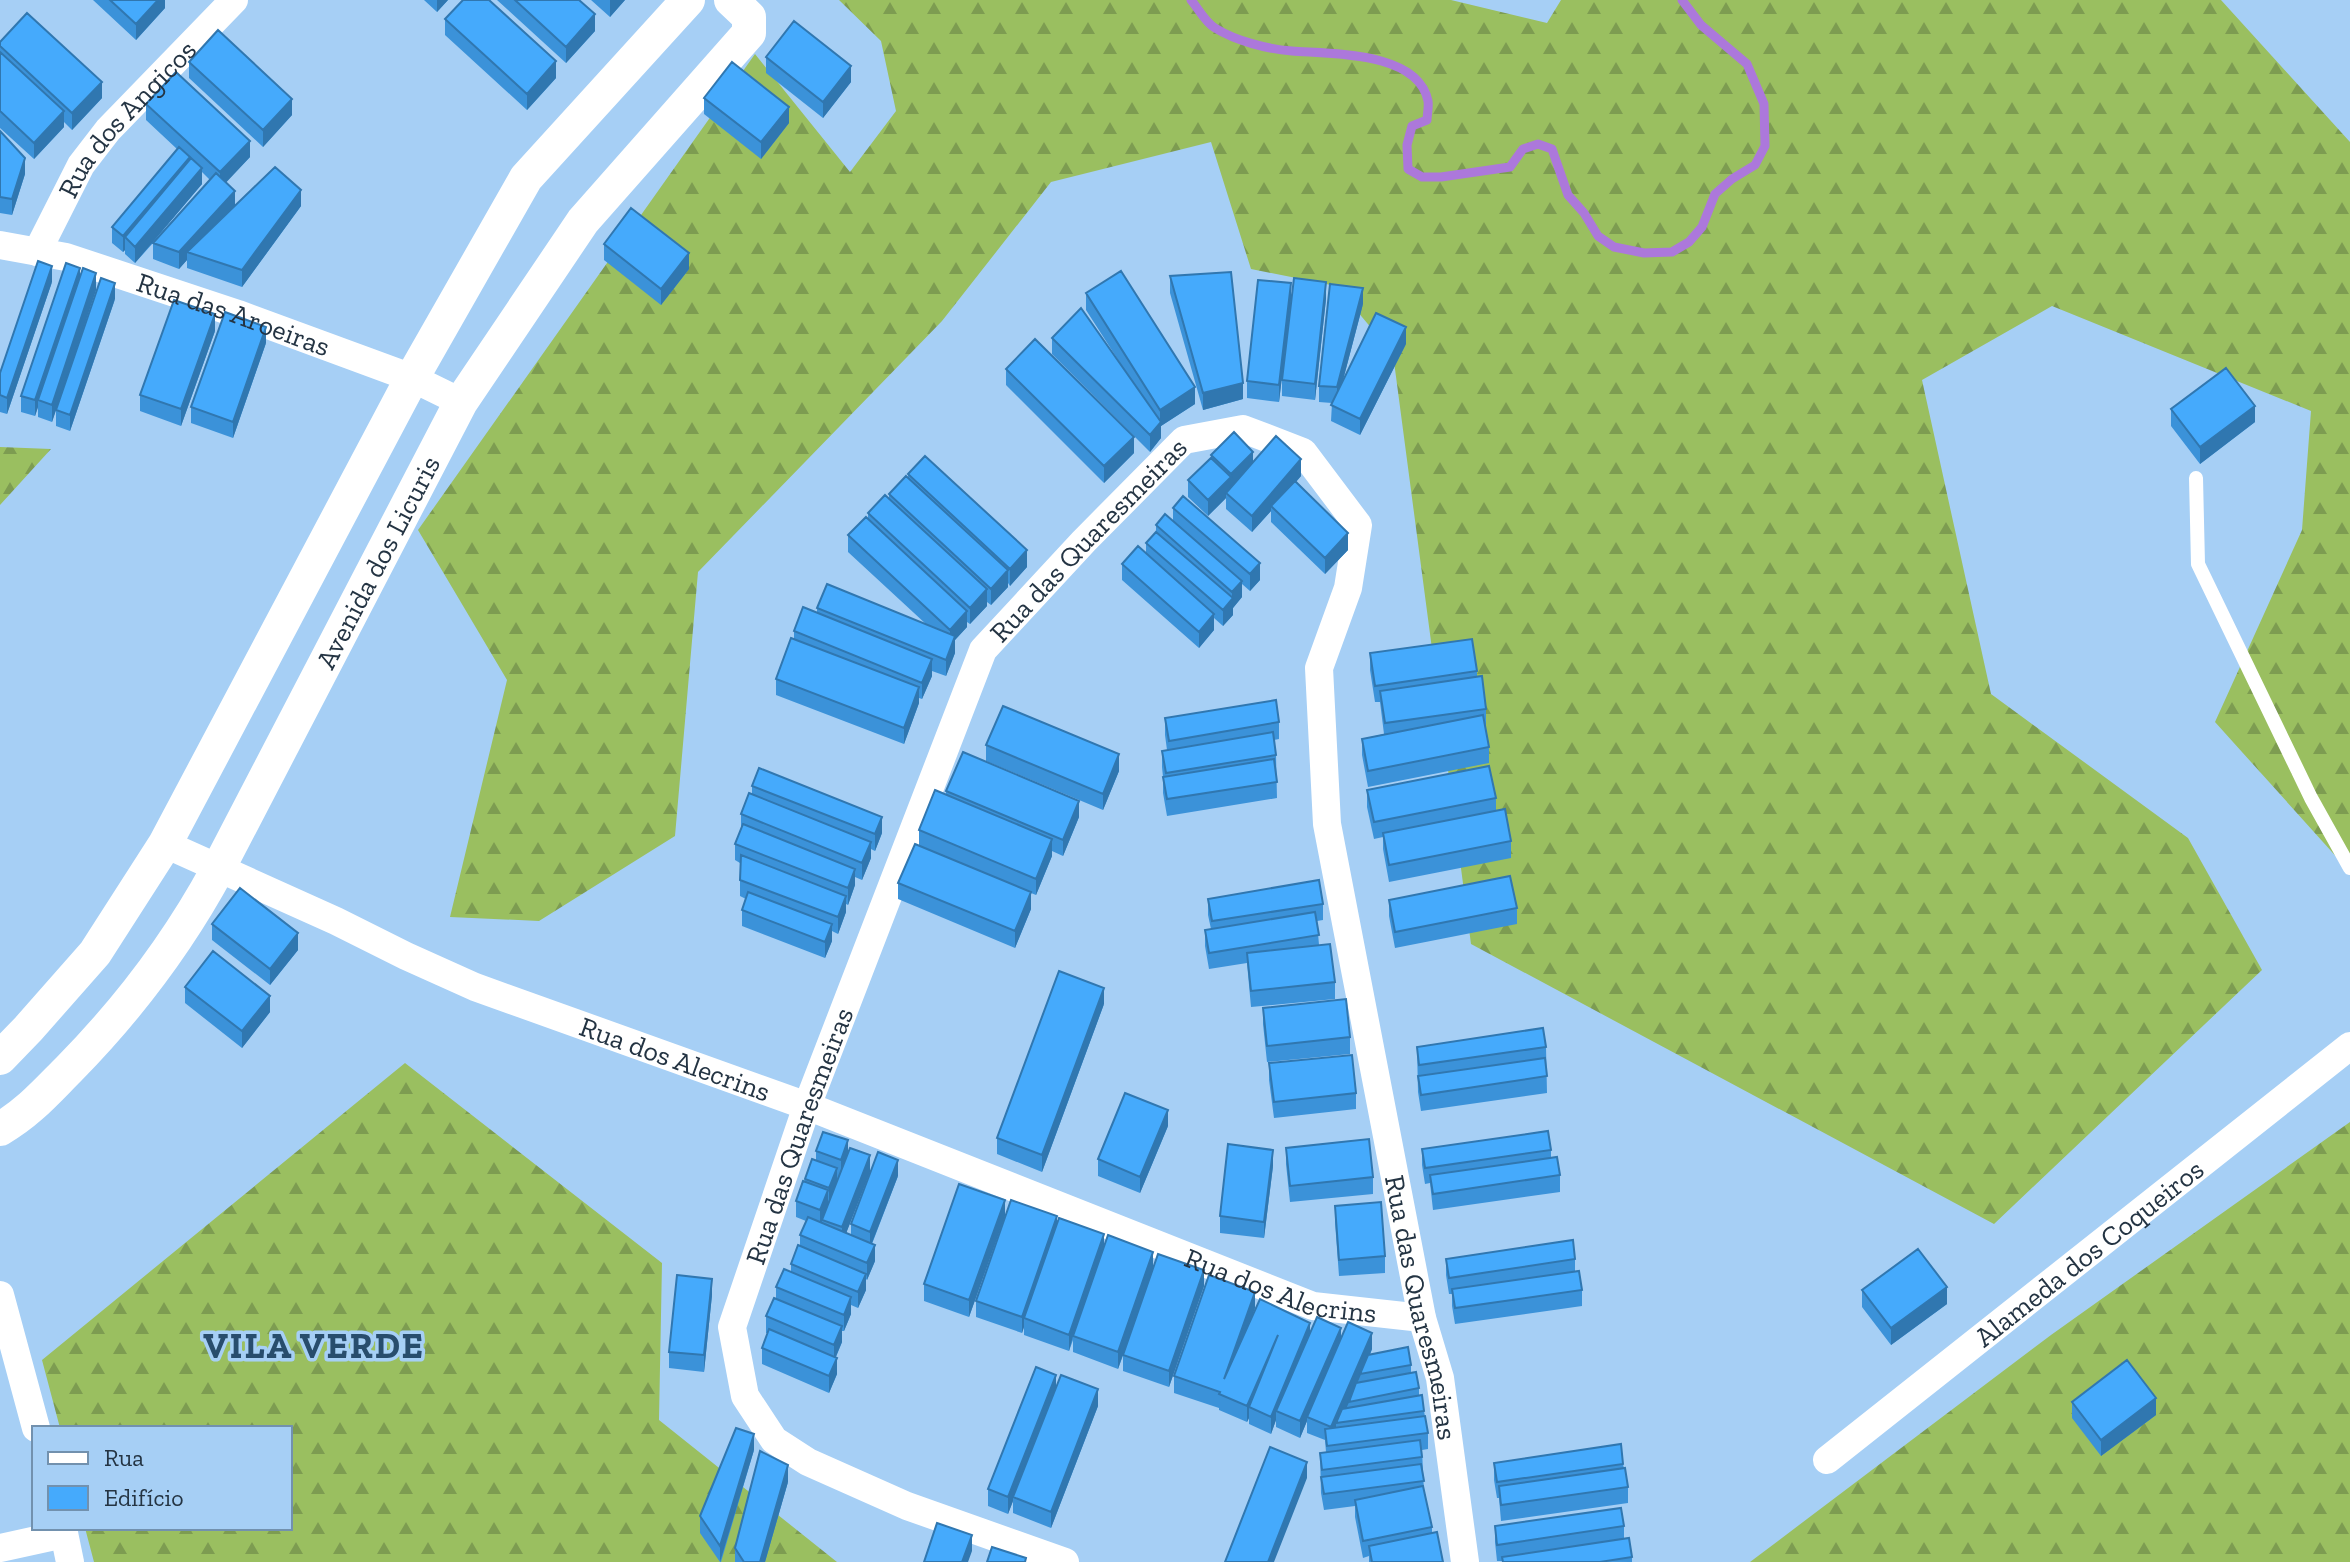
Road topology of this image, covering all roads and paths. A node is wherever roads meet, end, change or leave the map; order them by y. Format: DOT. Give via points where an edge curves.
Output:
graph roads {
  1 [pos="234,0"];
  2 [pos="688,0"];
  3 [pos="731,0"];
  4 [pos="0,245"];
  5 [pos="37,252"];
  6 [pos="412,378"];
  7 [pos="461,402"];
  8 [pos="2196,478"];
  9 [pos="165,844"];
  10 [pos="2350,868"];
  11 [pos="218,869"];
  12 [pos="2350,1046"];
  13 [pos="0,1058"];
  14 [pos="807,1106"];
  15 [pos="0,1129"];
  16 [pos="0,1295"];
  17 [pos="1422,1318"];
  18 [pos="35,1426"];
  19 [pos="1827,1460"];
  20 [pos="63,1531"];
  21 [pos="0,1548"];
  22 [pos="70,1562"];
  23 [pos="1065,1562"];
  24 [pos="1465,1562"];
  1 -- 5 [label="street, Rua dos Angicos" via="108,130 81,165"];
  2 -- 6 [label="street, Avenida dos Licuris" via="526,178"];
  3 -- 7 [label="street, Avenida dos Licuris" via="749,17 749,33 583,221"];
  4 -- 5 [label="street, Rua das Aroeiras"];
  5 -- 6 [label="street, Rua das Aroeiras" via="238,314"];
  6 -- 7 [label="street, Rua das Aroeiras"];
  6 -- 9 [label="street, Avenida dos Licuris"];
  7 -- 11 [label="street, Avenida dos Licuris"];
  8 -- 10 [label="lane" via="2198,564"];
  9 -- 11 [label="street, Rua dos Alecrins"];
  9 -- 13 [label="street, Avenida dos Licuris" via="95,953"];
  11 -- 14 [label="street, Rua dos Alecrins" via="475,987"];
  11 -- 15 [label="street, Avenida dos Licuris" via="161,963 95,1043 24,1114"];
  12 -- 19 [label="street, Alameda dos Coqueiros"];
  14 -- 17 [label="street, Rua dos Alecrins" via="1313,1306"];
  14 -- 17 [label="street, Rua das Quaresmeiras" via="983,650 1184,440 1243,429 1303,452 1358,525 1348,588 1319,668 1327,824"];
  14 -- 23 [label="street, Rua das Quaresmeiras" via="732,1327 745,1396 774,1440 808,1462 907,1506"];
  16 -- 18 [label="street"];
  17 -- 24 [label="street, Rua das Quaresmeiras" via="1440,1378"];
  20 -- 21 [label="street"];
  20 -- 22 [label="street"];
}
